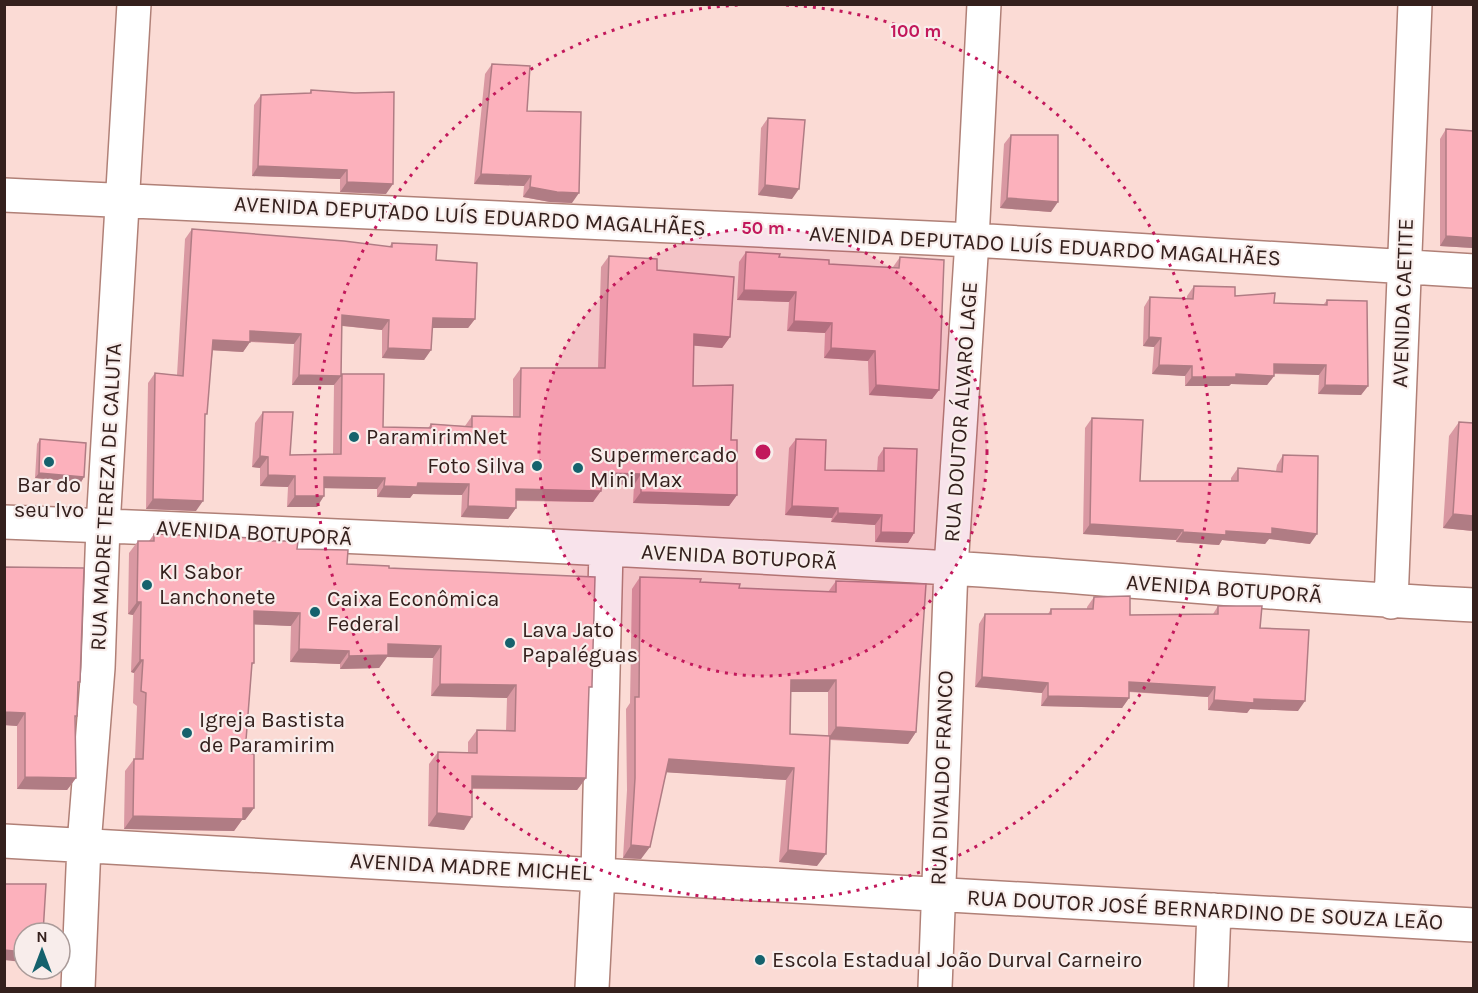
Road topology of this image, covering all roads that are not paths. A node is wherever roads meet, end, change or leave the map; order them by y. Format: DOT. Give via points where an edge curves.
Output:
graph roads {
  1 [pos="134,4"];
  2 [pos="984,4"];
  3 [pos="1415,4"];
  4 [pos="4,195"];
  5 [pos="122,200"];
  6 [pos="972,240"];
  7 [pos="1405,267"];
  8 [pos="1473,271"];
  9 [pos="4,522"];
  10 [pos="103,526"];
  11 [pos="606,549"];
  12 [pos="951,568"];
  13 [pos="1390,602"];
  14 [pos="1473,605"];
  15 [pos="4,841"];
  16 [pos="84,845"];
  17 [pos="598,874"];
  18 [pos="937,895"];
  19 [pos="1214,910"];
  20 [pos="1473,925"];
  21 [pos="78,988"];
  22 [pos="592,988"];
  23 [pos="934,988"];
  24 [pos="1211,988"];
  1 -- 5 [label="street, RUA MADRE TEREZA DE CALUTA"];
  2 -- 6 [label="street, RUA DOUTOR ÁLVARO LAGE"];
  3 -- 7 [label="street, AVENIDA CAETITE"];
  4 -- 5 [label="street, AVENIDA DEPUTADO LUÍS EDUARDO MAGALHÃES"];
  5 -- 6 [label="street, AVENIDA DEPUTADO LUÍS EDUARDO MAGALHÃES"];
  5 -- 10 [label="street, RUA MADRE TEREZA DE CALUTA"];
  6 -- 7 [label="street, AVENIDA DEPUTADO LUÍS EDUARDO MAGALHÃES"];
  6 -- 12 [label="street, RUA DOUTOR ÁLVARO LAGE"];
  7 -- 8 [label="street, AVENIDA DEPUTADO LUÍS EDUARDO MAGALHÃES"];
  7 -- 13 [label="street, AVENIDA CAETITE"];
  9 -- 10 [label="street, AVENIDA BOTUPORÃ"];
  10 -- 11 [label="street, AVENIDA BOTUPORÃ"];
  10 -- 16 [label="street, RUA MADRE TEREZA DE CALUTA" via="98,668"];
  11 -- 12 [label="street, AVENIDA BOTUPORÃ"];
  11 -- 17 [label="street"];
  12 -- 13 [label="street, AVENIDA BOTUPORÃ"];
  12 -- 18 [label="street, RUA DIVALDO FRANCO"];
  13 -- 14 [label="street, AVENIDA BOTUPORÃ"];
  15 -- 16 [label="street, AVENIDA MADRE MICHEL"];
  16 -- 17 [label="street, AVENIDA MADRE MICHEL"];
  16 -- 21 [label="street, RUA MADRE TEREZA DE CALUTA"];
  17 -- 18 [label="street, AVENIDA MADRE MICHEL"];
  17 -- 22 [label="street"];
  18 -- 19 [label="street, RUA DOUTOR JOSÉ BERNARDINO DE SOUZA LEÃO"];
  18 -- 23 [label="street, RUA DIVALDO FRANCO"];
  19 -- 20 [label="street, RUA DOUTOR JOSÉ BERNARDINO DE SOUZA LEÃO"];
  19 -- 24 [label="street"];
}
